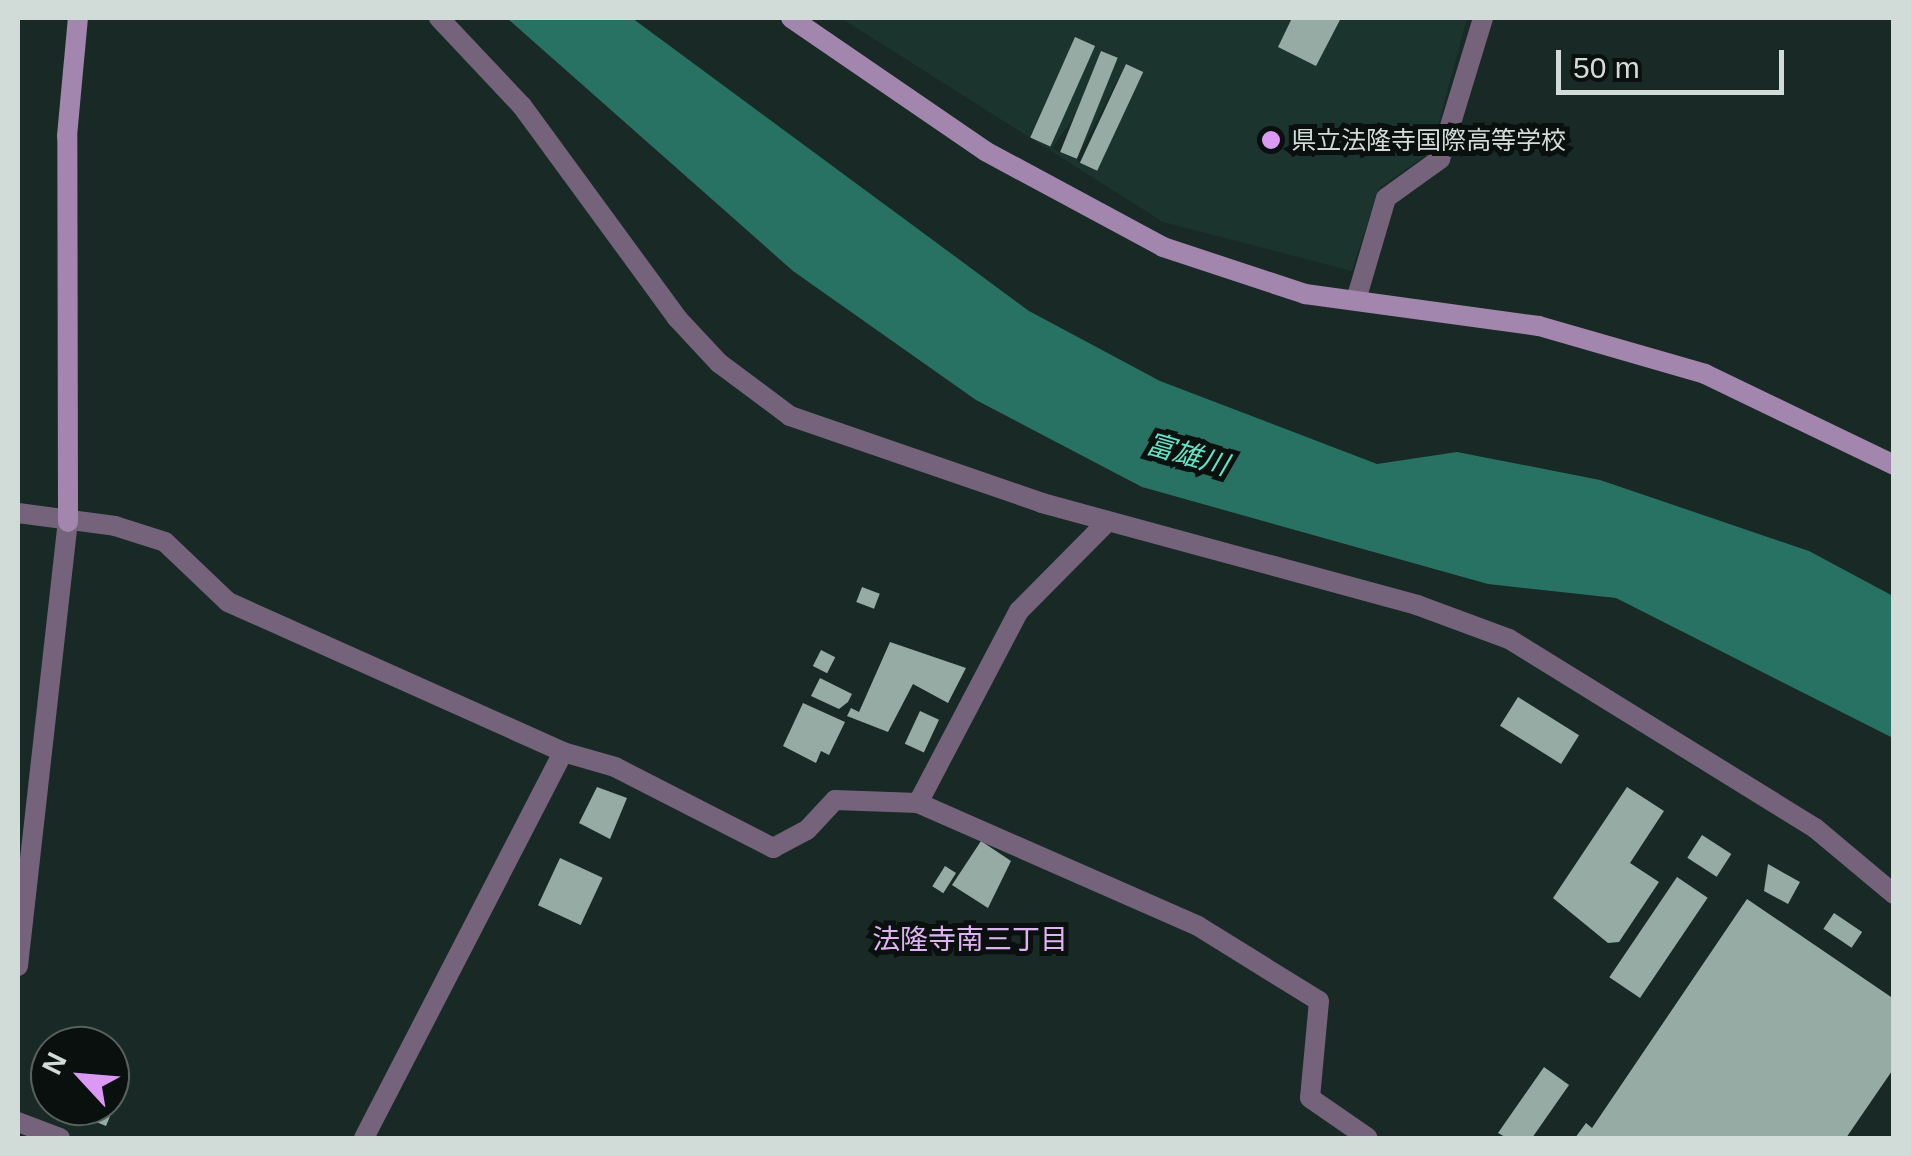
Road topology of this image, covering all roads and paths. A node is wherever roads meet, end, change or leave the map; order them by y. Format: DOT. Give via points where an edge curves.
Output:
graph roads {
  1 [pos="78,18"];
  2 [pos="439,18"];
  3 [pos="790,18"];
  4 [pos="1482,18"];
  5 [pos="1356,300"];
  6 [pos="1894,466"];
  7 [pos="18,513"];
  8 [pos="68,522"];
  9 [pos="1106,523"];
  10 [pos="563,752"];
  11 [pos="918,803"];
  12 [pos="1894,894"];
  13 [pos="18,966"];
  14 [pos="18,1122"];
  15 [pos="60,1138"];
  16 [pos="364,1138"];
  17 [pos="1368,1138"];
  1 -- 8 [label="street" via="67,136"];
  2 -- 9 [label="street" via="522,106 677,318 754,392 830,435"];
  3 -- 5 [label="street" via="1079,206 1236,276"];
  4 -- 5 [label="street" via="1440,159 1386,198"];
  5 -- 6 [label="street" via="1539,326 1705,374"];
  7 -- 8 [label="street"];
  8 -- 10 [label="street" via="165,542 228,602"];
  8 -- 13 [label="street"];
  9 -- 11 [label="street" via="1019,612"];
  9 -- 12 [label="street" via="1417,605 1508,639 1574,672 1815,828"];
  10 -- 11 [label="street" via="614,767 773,848 807,830 835,800"];
  10 -- 16 [label="street"];
  11 -- 17 [label="street" via="1198,926 1319,1001 1310,1098"];
  14 -- 15 [label="street"];
}
